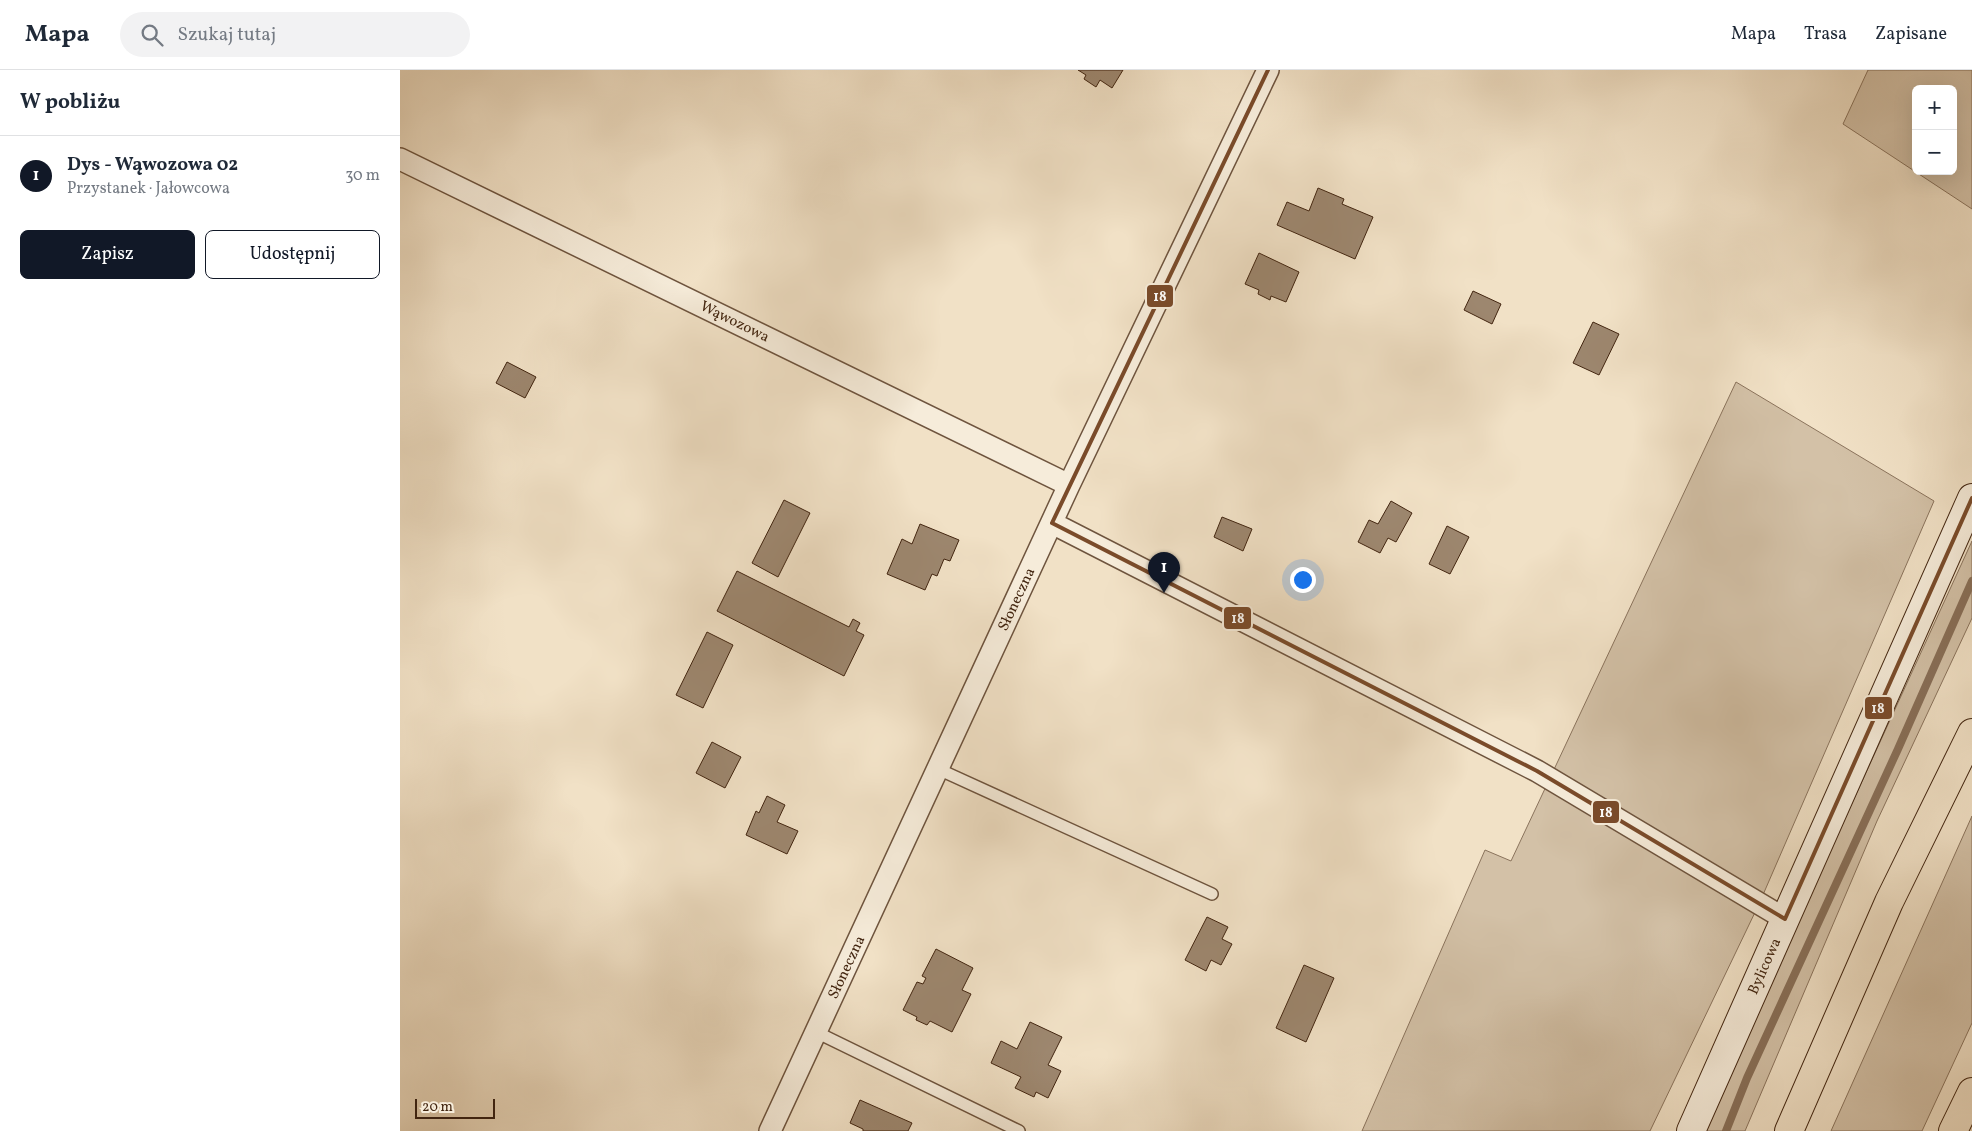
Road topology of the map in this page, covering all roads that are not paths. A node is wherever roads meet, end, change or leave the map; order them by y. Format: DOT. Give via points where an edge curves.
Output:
graph roads {
  1 [pos="1268,70"];
  2 [pos="400,159"];
  3 [pos="1069,485"];
  4 [pos="1972,498"];
  5 [pos="1052,522"];
  6 [pos="1972,732"];
  7 [pos="938,769"];
  8 [pos="1212,894"];
  9 [pos="1785,919"];
  10 [pos="816,1032"];
  11 [pos="1972,1092"];
  12 [pos="770,1131"];
  13 [pos="1019,1131"];
  14 [pos="1691,1131"];
  15 [pos="1789,1131"];
  16 [pos="1953,1131"];
  1 -- 3 [label="street, Słoneczna"];
  2 -- 3 [label="street, Wąwozowa"];
  3 -- 5 [label="street, Słoneczna"];
  4 -- 9 [label="street, Bylicowa"];
  5 -- 7 [label="street, Słoneczna"];
  5 -- 9 [label="street" via="1537,772"];
  6 -- 15 [label="highway" via="1889,902"];
  7 -- 8 [label="lane"];
  7 -- 10 [label="street, Słoneczna"];
  9 -- 14 [label="street, Bylicowa"];
  10 -- 12 [label="street, Słoneczna"];
  10 -- 13 [label="lane"];
  11 -- 16 [label="highway"];
}
